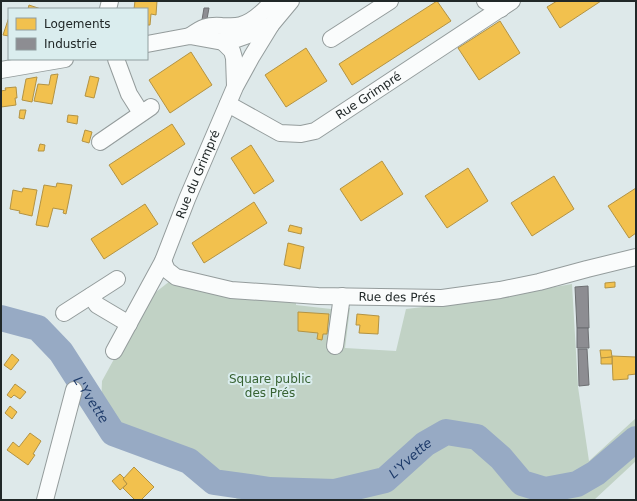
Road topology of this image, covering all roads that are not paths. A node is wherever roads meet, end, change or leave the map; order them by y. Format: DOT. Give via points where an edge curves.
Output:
graph roads {
  1 [pos="273,1"];
  2 [pos="292,1"];
  3 [pos="390,1"];
  4 [pos="485,1"];
  5 [pos="506,5"];
  6 [pos="271,25"];
  7 [pos="238,32"];
  8 [pos="190,36"];
  9 [pos="331,39"];
  10 [pos="223,42"];
  11 [pos="148,44"];
  12 [pos="252,56"];
  13 [pos="59,60"];
  14 [pos="116,60"];
  15 [pos="1,70"];
  16 [pos="235,87"];
  17 [pos="228,104"];
  18 [pos="100,142"];
  19 [pos="636,257"];
  20 [pos="163,261"];
  21 [pos="117,279"];
  22 [pos="91,296"];
  23 [pos="342,296"];
  24 [pos="64,314"];
  25 [pos="129,324"];
  26 [pos="335,346"];
  27 [pos="114,351"];
  28 [pos="74,390"];
  29 [pos="45,500"];
  1 -- 7 [label="street" via="241,26"];
  2 -- 6 [label="street"];
  3 -- 9 [label="street"];
  4 -- 5 [label="street, Rue Grimpré"];
  5 -- 17 [label="street, Rue Grimpré" via="315,131 301,134 280,133"];
  6 -- 7 [label="street" via="254,33"];
  6 -- 12 [label="street, Rue du Grimpré"];
  7 -- 8 [label="street" via="222,26 208,26 200,28"];
  7 -- 10 [label="street" via="237,39"];
  7 -- 12 [label="street" via="251,50"];
  8 -- 10 [label="street"];
  8 -- 11 [label="street"];
  10 -- 16 [label="street" via="232,51 234,58"];
  12 -- 16 [label="street, Rue du Grimpré"];
  13 -- 15 [label="street"];
  14 -- 18 [label="street" via="130,94 146,110"];
  16 -- 17 [label="street, Rue du Grimpré"];
  17 -- 20 [label="street, Rue du Grimpré"];
  19 -- 23 [label="street, Rue des Prés" via="539,282 442,298"];
  20 -- 23 [label="street, Rue des Prés" via="167,270 176,277 231,290"];
  20 -- 25 [label="street, Rue du Grimpré"];
  21 -- 22 [label="street"];
  22 -- 24 [label="street"];
  22 -- 25 [label="street" via="97,305"];
  23 -- 26 [label="street"];
  25 -- 27 [label="street, Rue du Grimpré"];
  28 -- 29 [label="street"];
}
